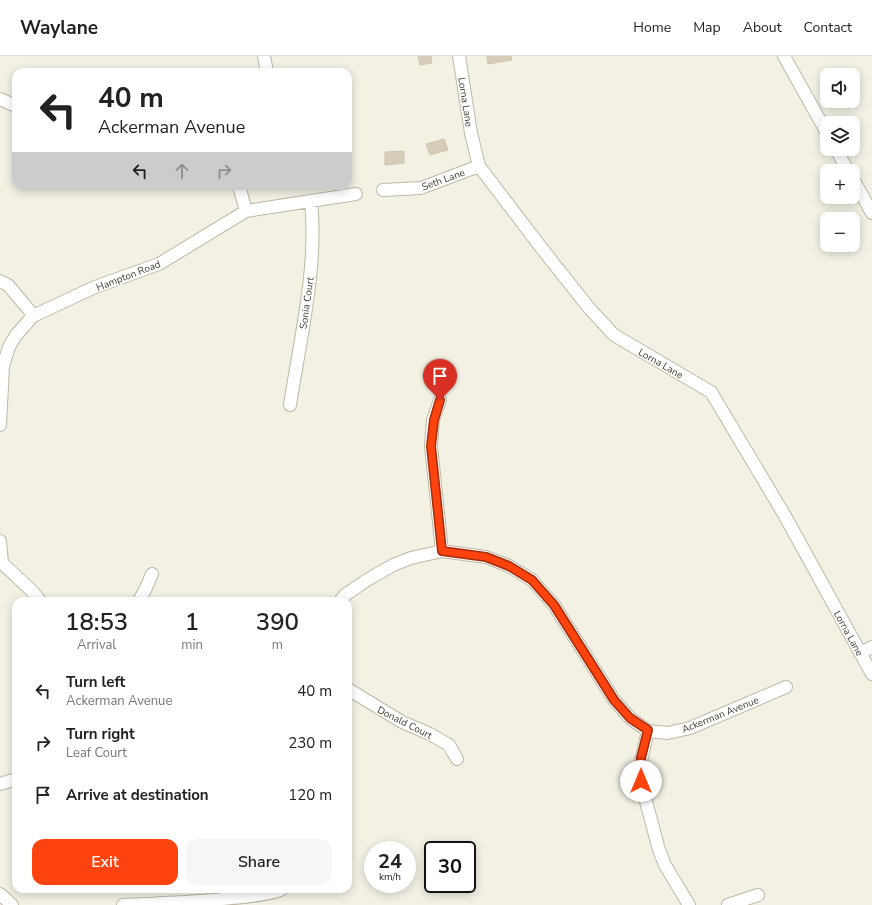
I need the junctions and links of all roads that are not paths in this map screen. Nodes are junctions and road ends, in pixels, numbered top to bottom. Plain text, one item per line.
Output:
1 (264, 56) edge
2 (459, 56) edge
3 (784, 56) edge
4 (266, 68) edge
5 (0, 99) edge
6 (12, 104) edge
7 (820, 120) edge
8 (479, 166) junction
9 (240, 190) edge
10 (383, 190) dead end
11 (860, 192) edge
12 (356, 194) dead end
13 (311, 200) junction
14 (246, 211) junction
15 (872, 213) edge
16 (0, 281) edge
17 (34, 316) junction
18 (440, 400) dead end
19 (290, 405) dead end
20 (0, 426) edge
21 (0, 541) edge
22 (442, 551) junction
23 (152, 574) dead end
24 (37, 597) edge
25 (141, 597) edge
26 (343, 597) edge
27 (872, 647) edge
28 (860, 653) junction
29 (872, 674) edge
30 (786, 687) dead end
31 (352, 691) edge
32 (648, 730) junction
33 (457, 759) dead end
34 (12, 780) edge
35 (0, 784) edge
36 (276, 893) edge
37 (0, 894) edge
38 (758, 895) dead end
39 (12, 905) edge
40 (123, 905) edge
41 (689, 905) edge
42 (728, 905) edge

1 - 4 street
2 - 8 street, Lorna Lane
3 - 7 street
5 - 6 street
8 - 10 street, Seth Lane
8 - 28 street, Lorna Lane
9 - 14 street
11 - 15 street
12 - 13 street, Hampton Road
13 - 14 street, Hampton Road
13 - 19 street, Sonia Court
14 - 17 street, Hampton Road
16 - 17 street
17 - 20 street, Hampton Road
18 - 22 street
21 - 24 street
22 - 26 street, Ackerman Avenue
22 - 32 street, Ackerman Avenue
23 - 25 street
27 - 28 street
28 - 29 street, Lorna Lane
30 - 32 street, Ackerman Avenue
31 - 33 street, Donald Court
32 - 41 street
34 - 35 street
36 - 40 street
37 - 39 street
38 - 42 street

